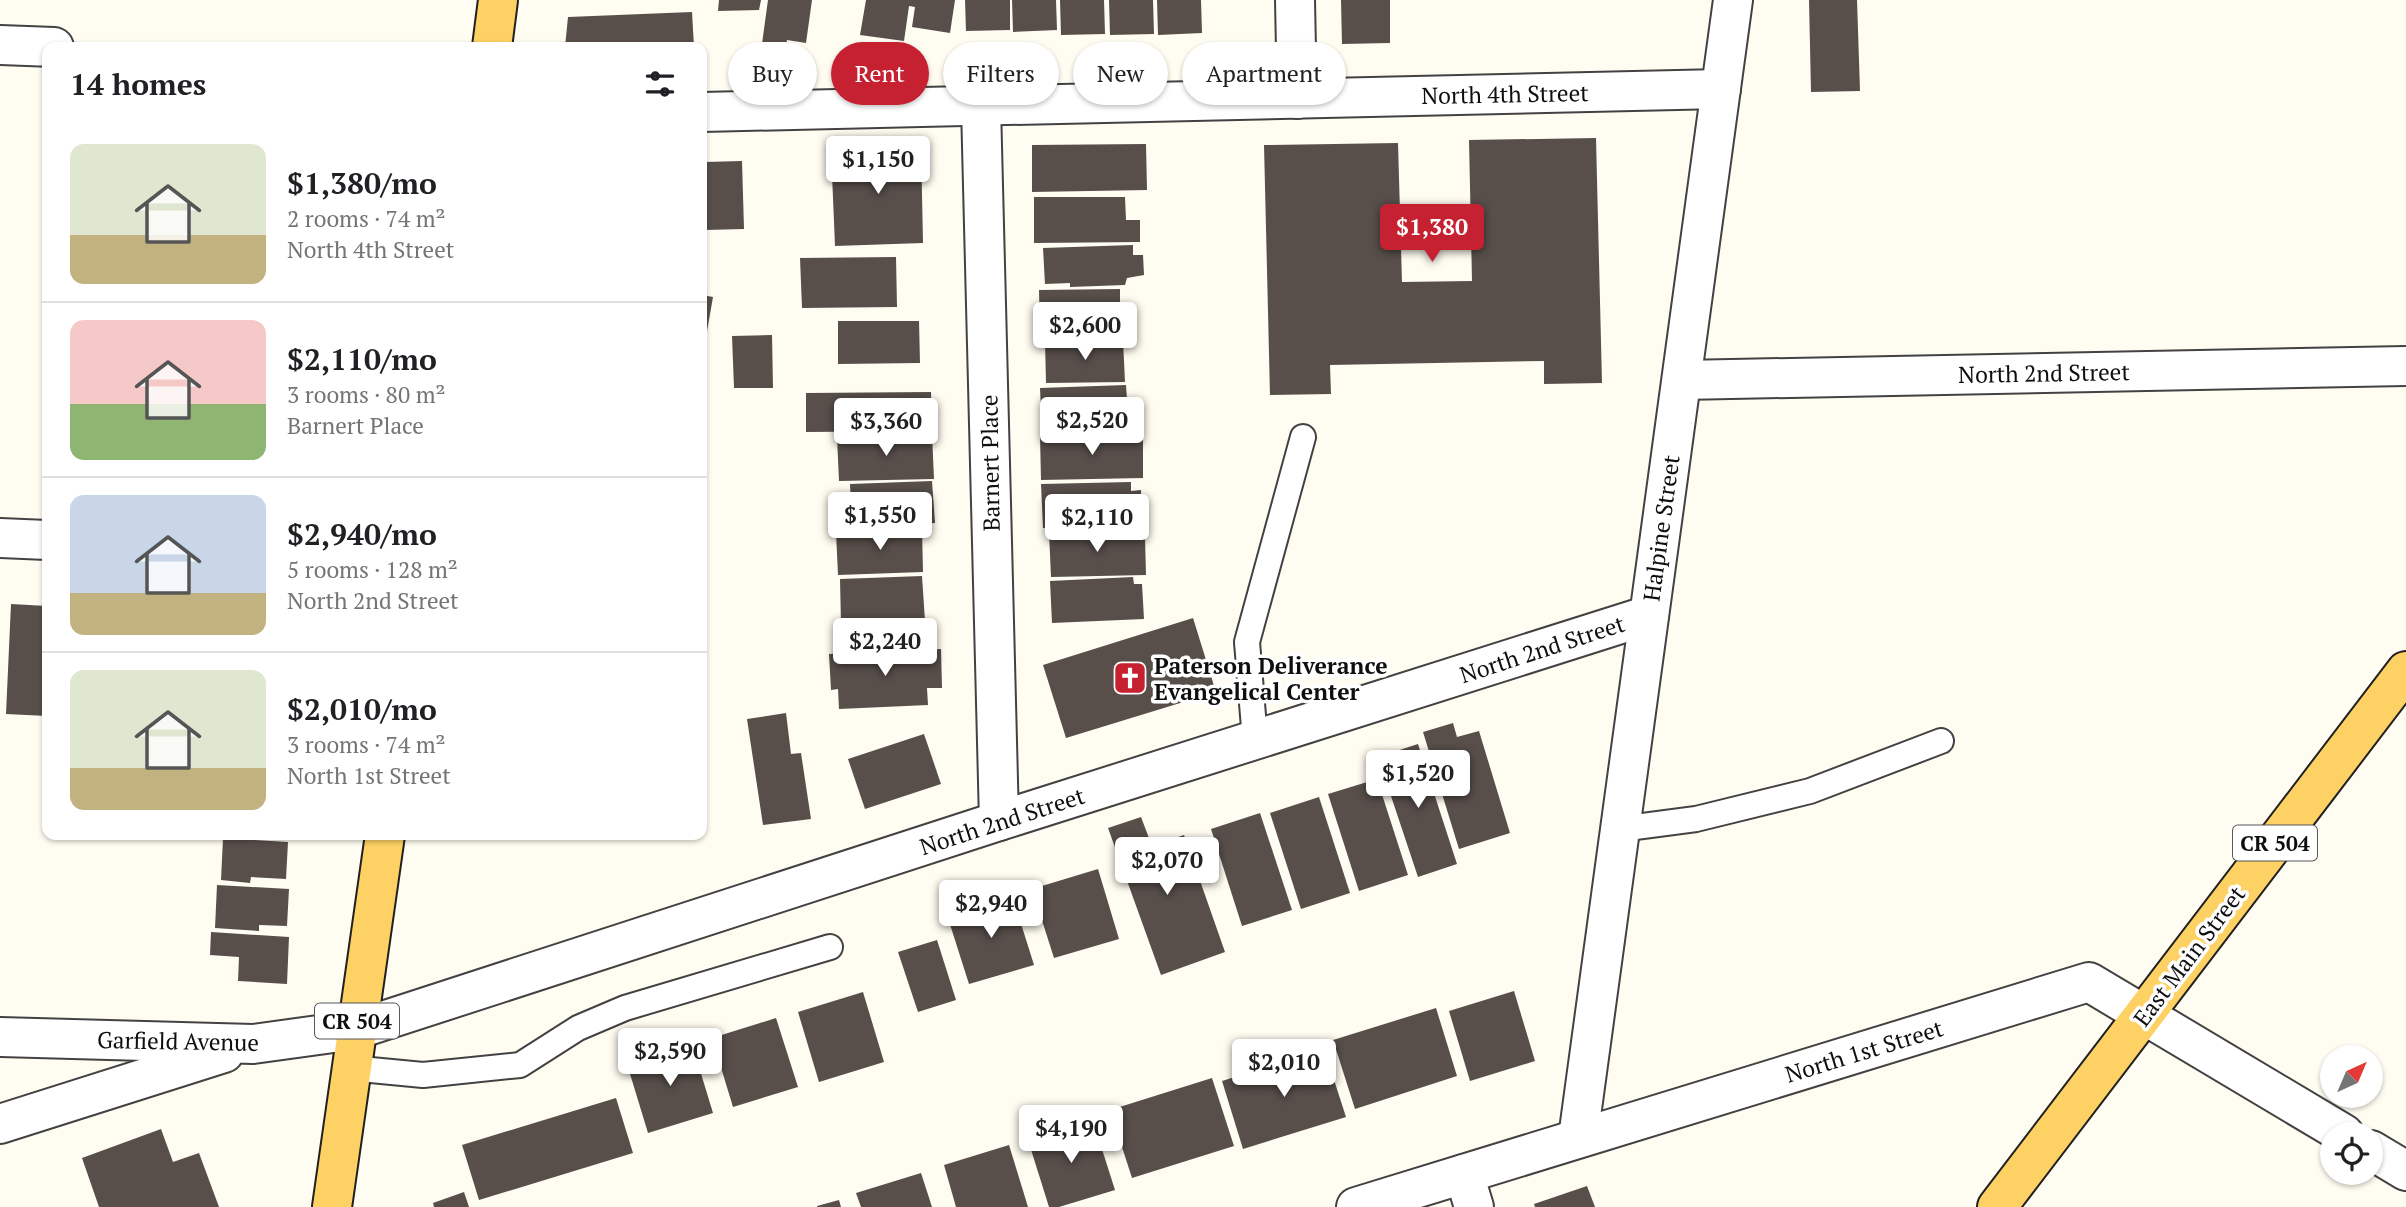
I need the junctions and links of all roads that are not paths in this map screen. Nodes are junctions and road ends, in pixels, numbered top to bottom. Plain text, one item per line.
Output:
1 (499, 0) edge
2 (1295, 0) edge
3 (1733, 0) edge
4 (493, 42) edge
5 (1296, 42) edge
6 (0, 45) edge
7 (42, 47) edge
8 (1721, 89) junction
9 (1346, 98) edge
10 (1182, 102) edge
11 (981, 106) junction
12 (707, 112) edge
13 (2406, 366) edge
14 (1682, 380) junction
15 (1303, 437) dead end
16 (0, 538) edge
17 (42, 540) edge
18 (1649, 615) junction
19 (2406, 671) edge
20 (1255, 740) junction
21 (1941, 741) dead end
22 (999, 821) junction
23 (1620, 829) junction
24 (384, 840) edge
25 (830, 947) dead end
26 (2144, 1015) junction
27 (355, 1030) junction
28 (0, 1037) edge
29 (253, 1044) junction
30 (351, 1068) junction
31 (2324, 1122) edge
32 (0, 1124) edge
33 (1578, 1139) junction
34 (2383, 1157) edge
35 (2406, 1171) edge
36 (1469, 1190) edge
37 (332, 1207) edge
38 (1356, 1207) edge
39 (1997, 1207) edge

1 - 4 main road
2 - 5 street
3 - 8 street, Halpine Street
6 - 7 street
8 - 9 street, North 4th Street
8 - 14 street, Halpine Street
10 - 11 street, North 4th Street
11 - 12 street, North 4th Street
11 - 22 street, Barnert Place
13 - 14 street, North 2nd Street
14 - 18 street, Halpine Street
15 - 20 lane
16 - 17 street
18 - 20 street, North 2nd Street
18 - 23 street, Halpine Street
19 - 26 main road, East Main Street / CR 504
20 - 22 street, North 2nd Street
21 - 23 lane
22 - 27 street, North 2nd Street
23 - 33 street, Halpine Street
24 - 27 main road, CR 504
25 - 30 lane
26 - 31 street, North 1st Street
26 - 33 street, North 1st Street
26 - 39 main road, East Main Street / CR 504
27 - 29 street, Garfield Avenue
27 - 30 main road, CR 504
28 - 29 street, Garfield Avenue
29 - 32 street
30 - 37 main road, CR 504
33 - 36 street, North 1st Street
34 - 35 street
36 - 38 street, North 1st Street

